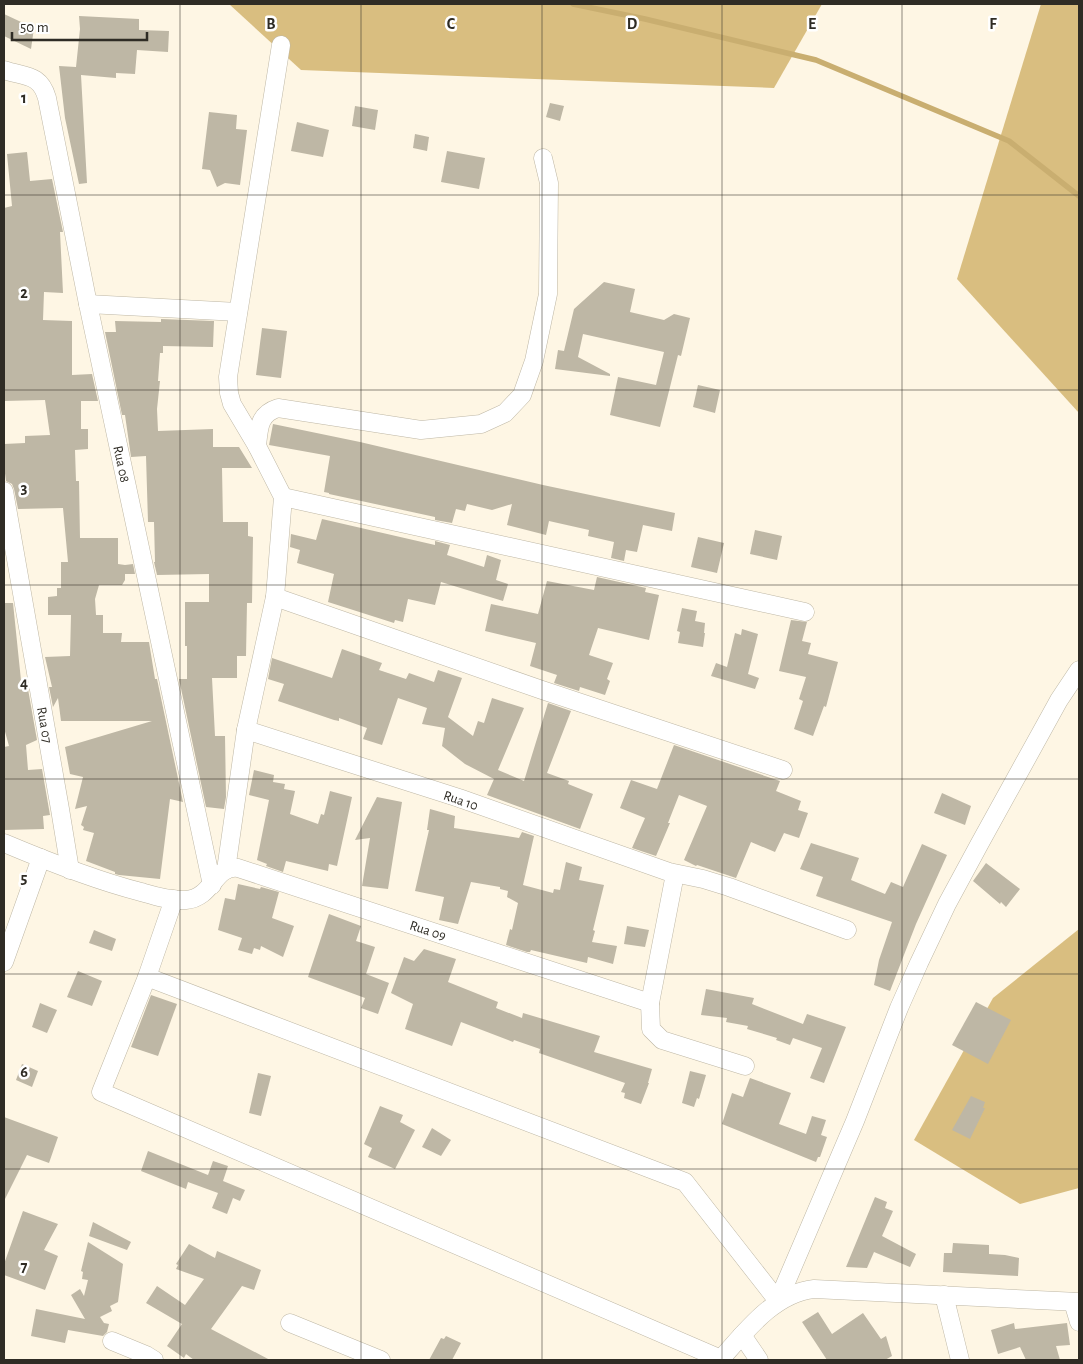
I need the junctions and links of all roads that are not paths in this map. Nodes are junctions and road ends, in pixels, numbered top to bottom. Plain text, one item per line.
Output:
1 (281, 45) dead end
2 (4, 70) edge
3 (543, 158) dead end
4 (88, 304) junction
5 (238, 312) junction
6 (257, 446) junction
7 (4, 491) edge
8 (283, 497) junction
9 (275, 597) junction
10 (805, 612) dead end
11 (1079, 670) edge
12 (246, 730) junction
13 (783, 770) dead end
14 (4, 843) edge
15 (41, 858) junction
16 (70, 870) junction
17 (226, 870) junction
18 (676, 874) junction
19 (212, 885) junction
20 (174, 899) junction
21 (847, 930) dead end
22 (4, 962) edge
23 (147, 977) junction
24 (650, 1003) junction
25 (745, 1066) dead end
26 (944, 1295) junction
27 (778, 1302) junction
28 (1076, 1302) edge
29 (1079, 1322) edge
30 (290, 1323) dead end
31 (742, 1335) junction
32 (112, 1341) dead end
33 (154, 1360) edge
34 (381, 1360) edge
35 (720, 1360) edge
36 (759, 1360) edge
37 (960, 1360) edge

1 - 5 street
2 - 4 street, Rua 08
3 - 6 street
4 - 5 street
4 - 19 street, Rua 08
5 - 6 street
6 - 8 street
7 - 16 street, Rua 07
8 - 9 street
8 - 10 street
9 - 12 street
9 - 13 street
11 - 27 street
12 - 17 street
12 - 18 street, Rua 10
14 - 15 street
15 - 16 street
15 - 22 street
16 - 20 street
17 - 19 street
17 - 24 street, Rua 09
18 - 21 street, Rua 10
18 - 24 street
19 - 20 street
20 - 23 street
23 - 27 street
23 - 35 street
24 - 25 street
26 - 27 street
26 - 28 street
26 - 37 street
27 - 31 street
28 - 29 street
30 - 34 street
31 - 35 street
31 - 36 street
32 - 33 street

